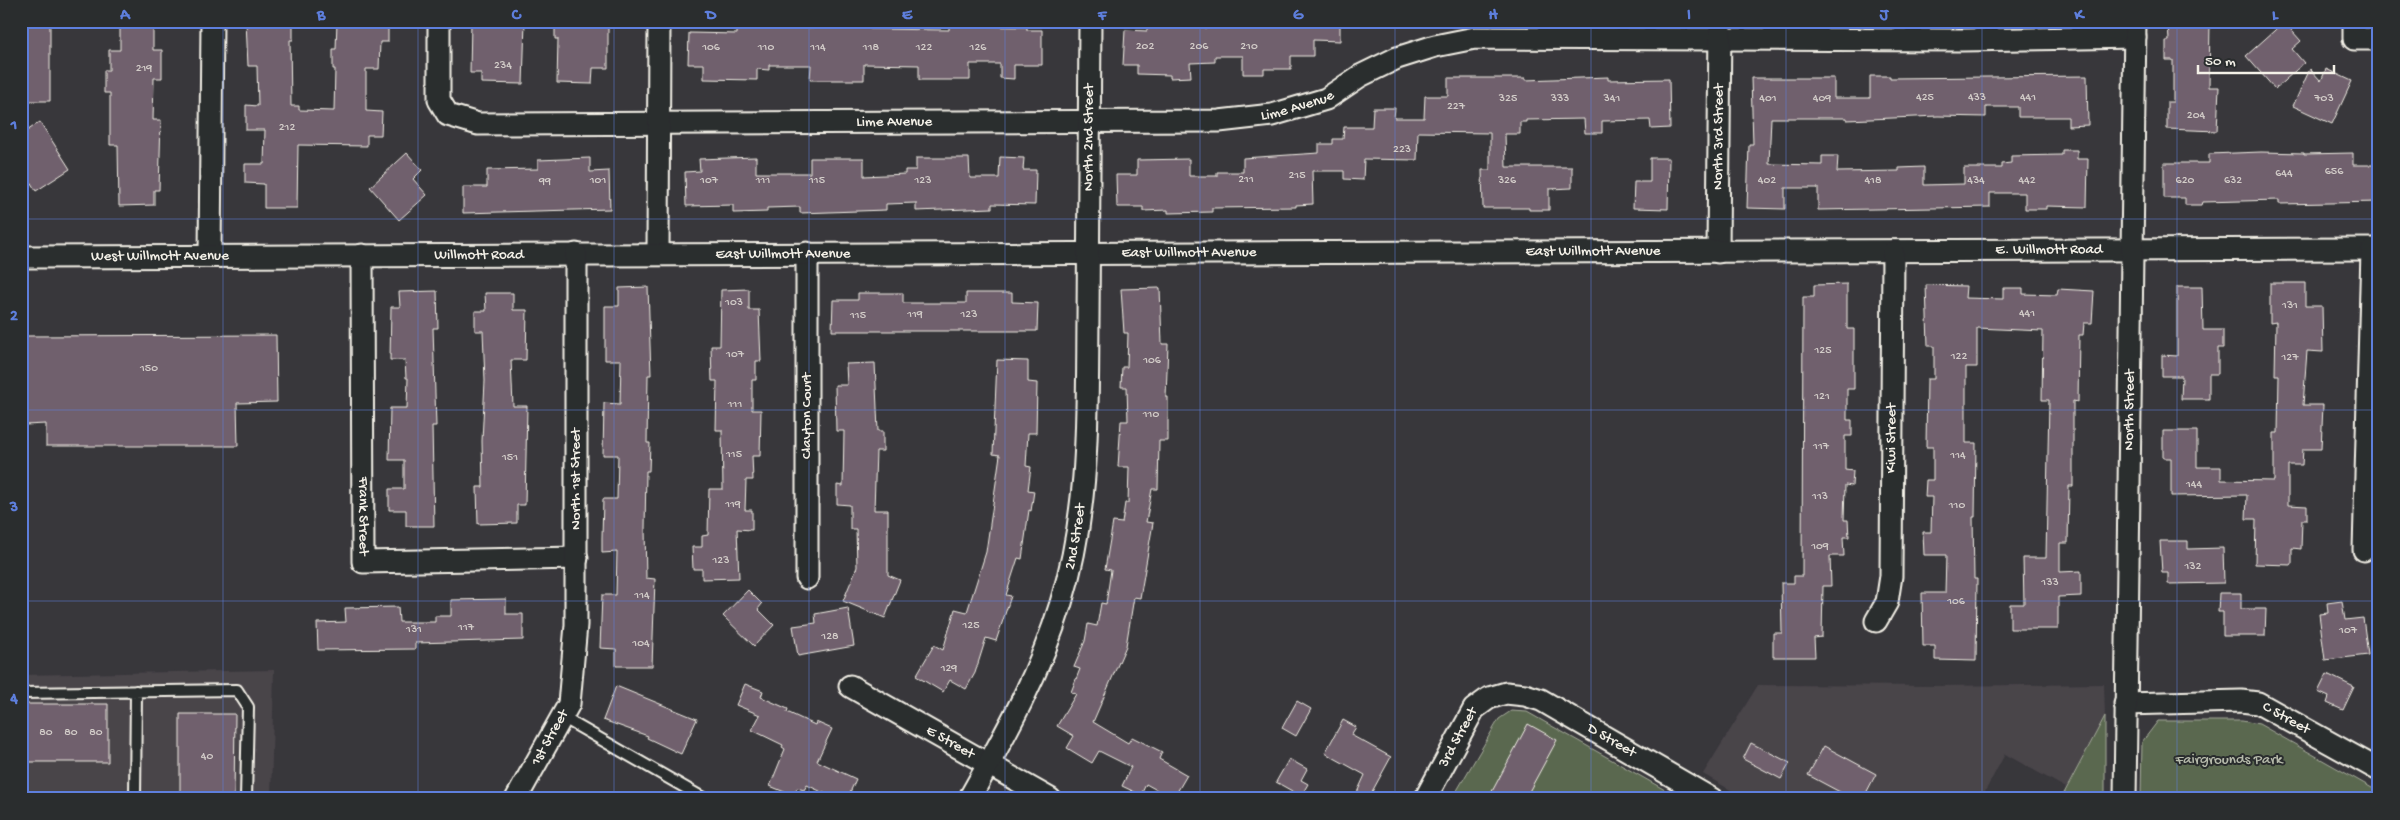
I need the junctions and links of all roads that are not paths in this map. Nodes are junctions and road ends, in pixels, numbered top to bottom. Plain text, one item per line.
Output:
1 (212, 21) edge
2 (438, 21) edge
3 (659, 21) edge
4 (1090, 21) edge
5 (2135, 29) edge
6 (1720, 30) edge
7 (2354, 30) edge
8 (2379, 39) edge
9 (1089, 122) junction
10 (658, 123) junction
11 (2133, 250) junction
12 (2376, 250) edge
13 (1718, 252) junction
14 (1893, 252) junction
15 (576, 254) junction
16 (658, 254) junction
17 (807, 254) junction
18 (1088, 254) junction
19 (362, 255) junction
20 (210, 256) junction
21 (299, 256) joint
22 (21, 257) edge
23 (2364, 550) dead end
24 (577, 558) junction
25 (807, 578) dead end
26 (1876, 621) dead end
27 (850, 686) dead end
28 (136, 691) junction
29 (21, 693) edge
30 (1506, 693) joint
31 (2125, 704) junction
32 (565, 710) junction
33 (988, 764) junction
34 (2379, 770) edge
35 (135, 799) edge
36 (246, 799) edge
37 (516, 799) edge
38 (704, 799) edge
39 (969, 799) edge
40 (1050, 799) edge
41 (1425, 799) edge
42 (1712, 799) edge
43 (2125, 799) edge

1 - 20 street
2 - 10 street, Lime Avenue
3 - 10 street
4 - 9 street, North 2nd Street
5 - 6 street, Lime Avenue
5 - 11 street, North Street
6 - 9 street, Lime Avenue
6 - 13 street, North 3rd Street
7 - 8 street
9 - 10 street, Lime Avenue
9 - 18 street, North 2nd Street
10 - 16 street
11 - 12 street, E. Willmott Road
11 - 14 street, E. Willmott Road
11 - 31 street, North Street
12 - 23 street
13 - 14 street, E. Willmott Road
13 - 18 street, East Willmott Avenue
14 - 26 street, Kiwi Street
15 - 16 street, Willmott Road
15 - 19 street, Willmott Road
15 - 24 street, North 1st Street
16 - 17 street, East Willmott Avenue
17 - 18 street, East Willmott Avenue
17 - 25 street, Clayton Court
18 - 33 street, 2nd Street
19 - 21 street, Willmott Road
19 - 24 street, Frank Street
20 - 21 street, West Willmott Avenue
20 - 22 street, West Willmott Avenue
24 - 32 street, North 1st Street
27 - 33 street, E Street
28 - 29 lane
28 - 35 lane
28 - 36 lane
30 - 41 street, 3rd Street
30 - 42 street, D Street
31 - 34 street, C Street
31 - 43 street, North Street
32 - 37 street, 1st Street
32 - 38 lane
33 - 39 street, 2nd Street
33 - 40 street, E Street

